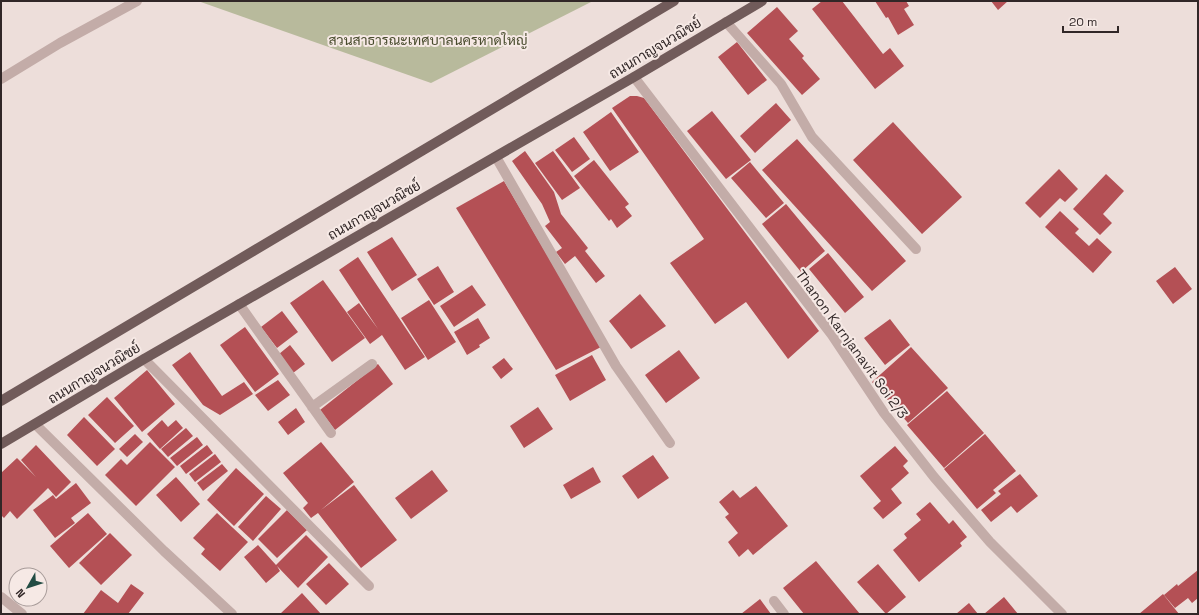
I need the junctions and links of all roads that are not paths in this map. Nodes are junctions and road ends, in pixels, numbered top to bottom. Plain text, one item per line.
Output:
1 (137, 1) edge
2 (674, 1) edge
3 (762, 1) edge
4 (726, 22) junction
5 (634, 77) junction
6 (1, 79) edge
7 (496, 157) junction
8 (916, 249) dead end
9 (239, 304) junction
10 (144, 359) junction
11 (372, 364) dead end
12 (1, 401) edge
13 (312, 407) junction
14 (35, 424) junction
15 (331, 433) dead end
16 (670, 443) dead end
17 (1, 444) edge
18 (369, 586) dead end
19 (1, 597) edge
20 (774, 601) dead end
21 (22, 614) edge
22 (232, 614) edge
23 (784, 614) edge
24 (1062, 614) edge

1 - 6 street
2 - 12 main road, ถนนกาญจนวณิชย์
3 - 4 main road, ถนนกาญจนวณิชย์
4 - 5 main road, ถนนกาญจนวณิชย์
4 - 8 street
5 - 7 main road, ถนนกาญจนวณิชย์
5 - 24 street, Thanon Karnjanavit Soi 2/3
7 - 9 main road, ถนนกาญจนวณิชย์
7 - 16 street
9 - 10 main road, ถนนกาญจนวณิชย์
9 - 13 street
10 - 14 main road, ถนนกาญจนวณิชย์
10 - 18 street
11 - 13 street
13 - 15 street
14 - 17 main road, ถนนกาญจนวณิชย์
14 - 22 street
19 - 21 street
20 - 23 street

